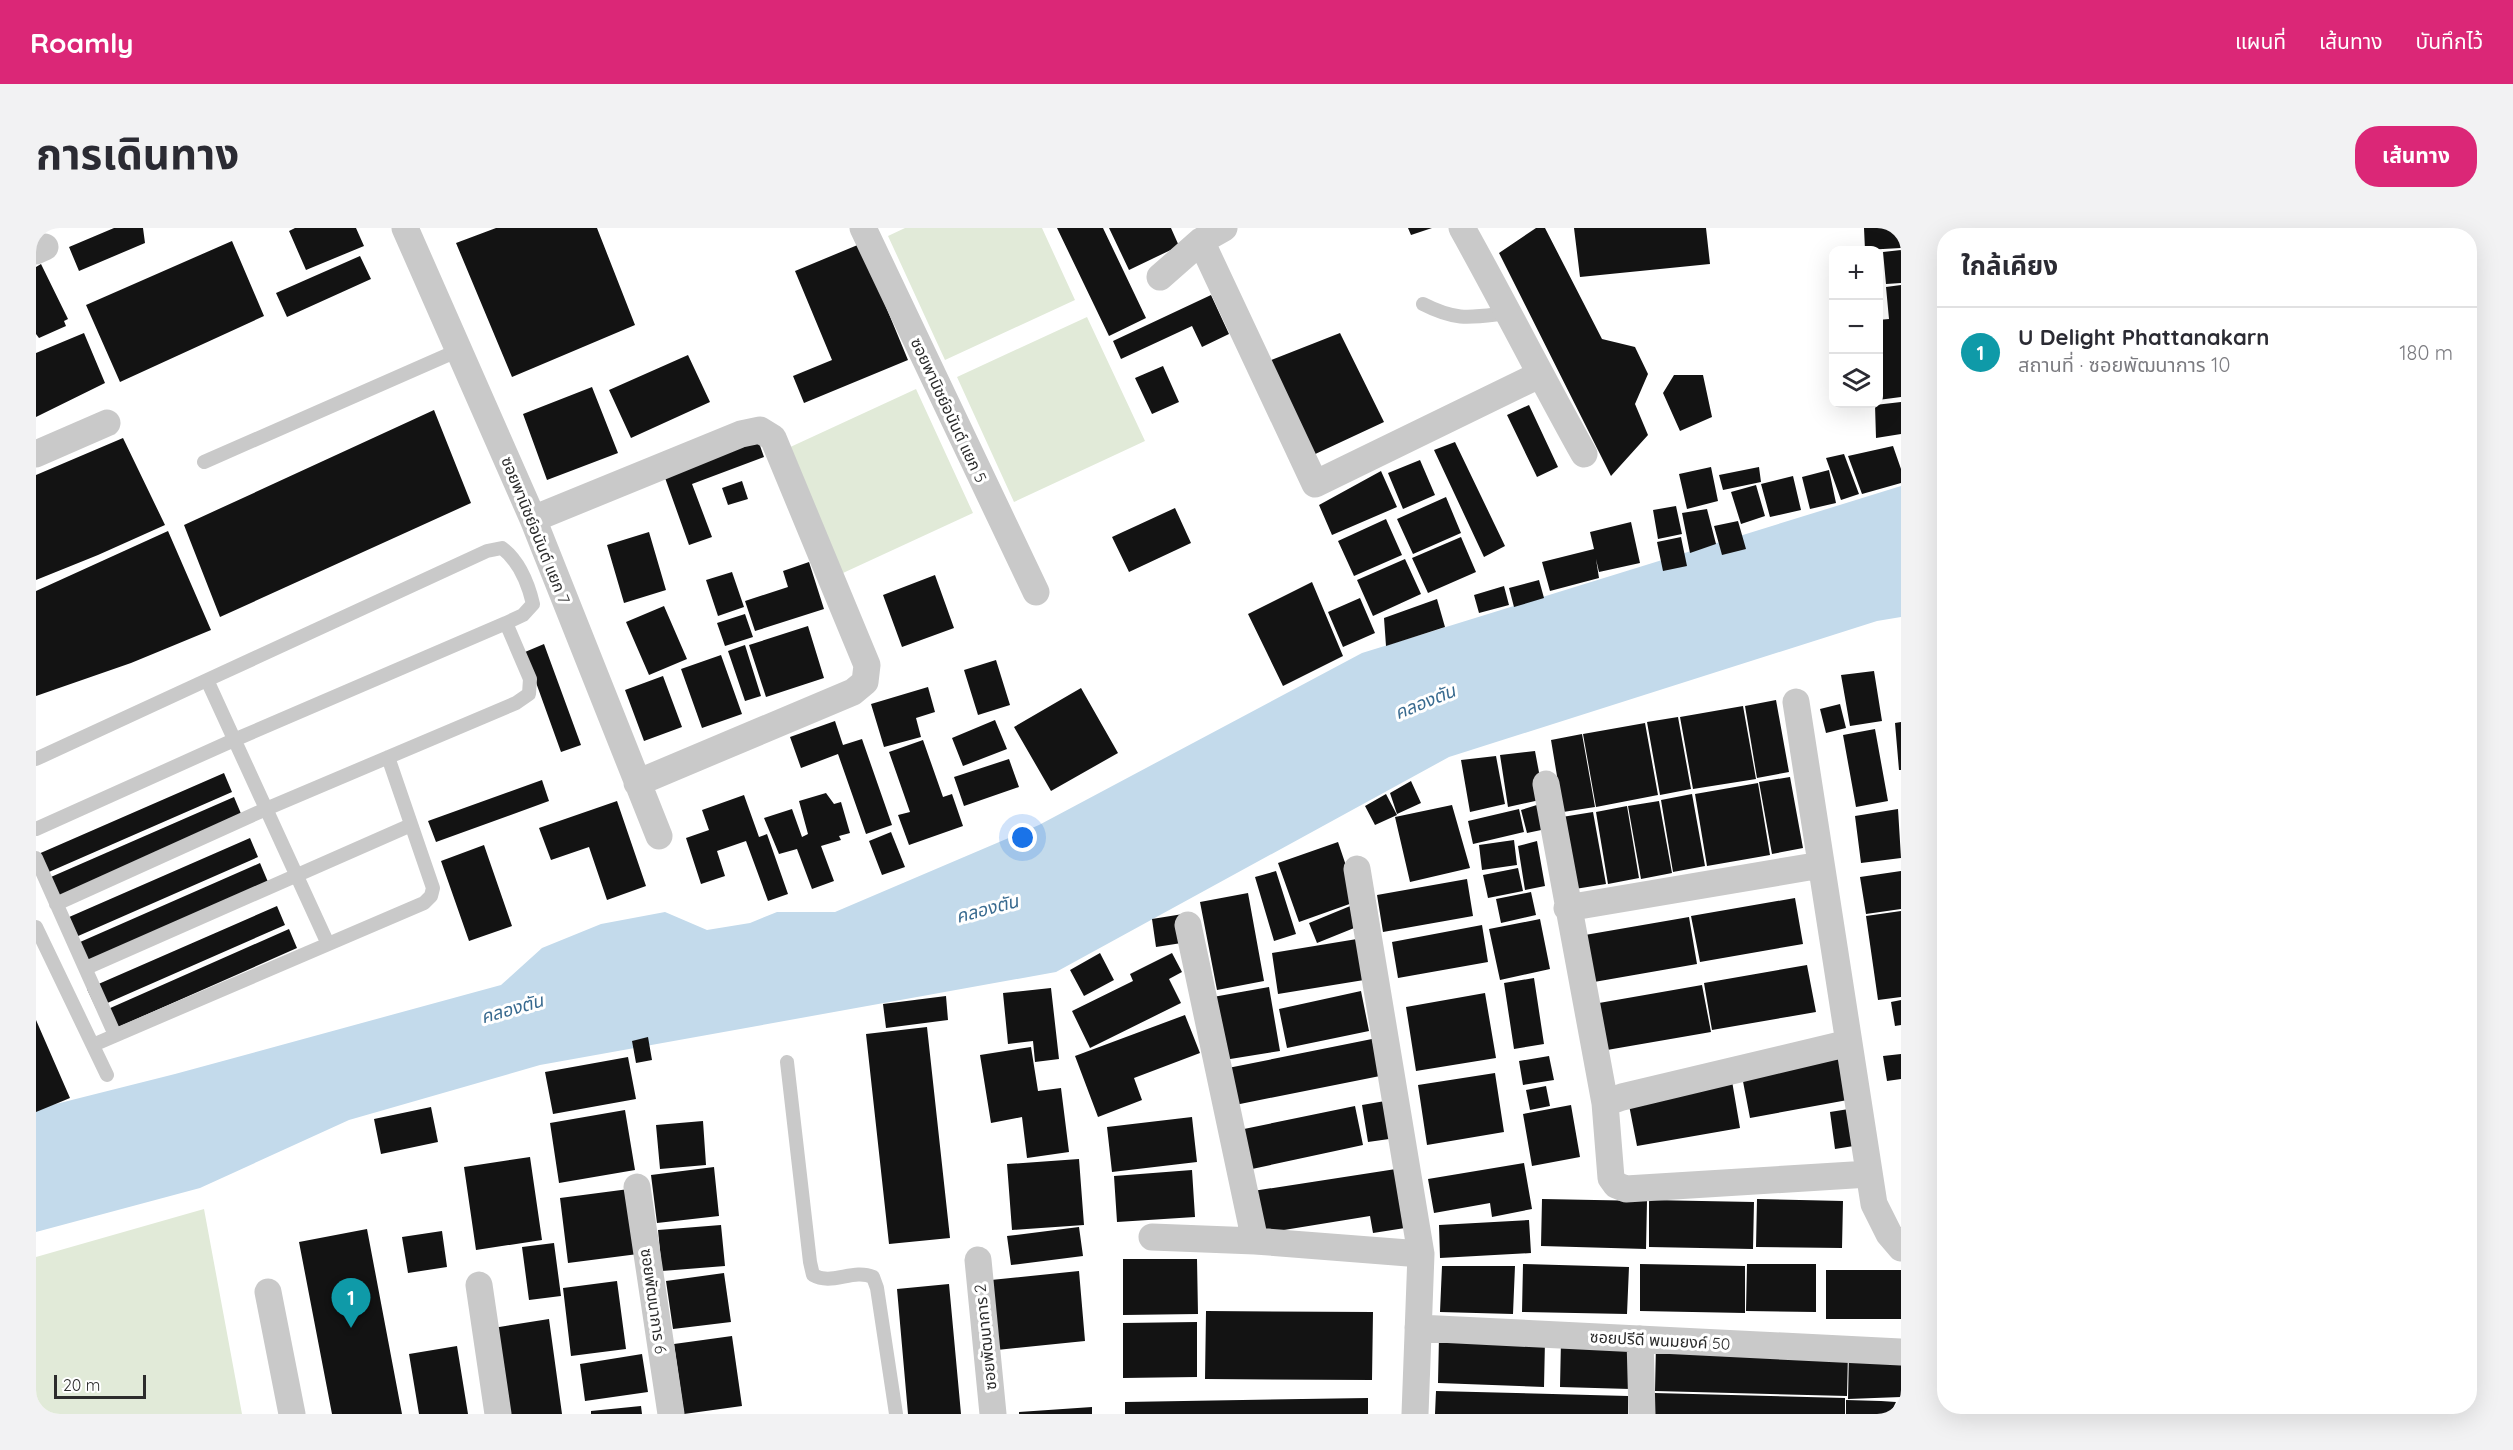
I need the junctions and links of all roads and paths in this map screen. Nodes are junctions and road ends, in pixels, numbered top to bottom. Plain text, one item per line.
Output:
1 (405, 228) edge
2 (863, 228) edge
3 (1224, 228) edge
4 (1462, 228) edge
5 (1201, 241) junction
6 (1160, 277) dead end
7 (1423, 304) dead end
8 (1509, 313) junction
9 (459, 350) junction
10 (1539, 375) junction
11 (107, 423) dead end
12 (36, 454) edge
13 (1584, 454) dead end
14 (204, 462) dead end
15 (533, 519) junction
16 (1036, 592) dead end
17 (506, 623) junction
18 (207, 680) junction
19 (1796, 702) dead end
20 (234, 740) junction
21 (388, 757) junction
22 (36, 759) edge
23 (637, 783) junction
24 (1546, 784) dead end
25 (266, 809) junction
26 (411, 825) junction
27 (36, 830) edge
28 (659, 836) dead end
29 (36, 858) edge
30 (1821, 865) junction
31 (1357, 869) dead end
32 (296, 876) junction
33 (57, 904) junction
34 (1567, 908) junction
35 (1188, 926) dead end
36 (36, 927) edge
37 (328, 944) junction
38 (86, 968) junction
39 (115, 1035) junction
40 (1849, 1043) junction
41 (93, 1045) junction
42 (787, 1062) dead end
43 (107, 1075) dead end
44 (1605, 1103) junction
45 (1869, 1174) junction
46 (637, 1187) dead end
47 (1152, 1238) dead end
48 (1255, 1240) junction
49 (1901, 1248) edge
50 (1421, 1254) junction
51 (978, 1260) dead end
52 (479, 1285) dead end
53 (268, 1292) dead end
54 (1418, 1328) junction
55 (1640, 1339) junction
56 (1901, 1352) edge
57 (292, 1414) edge
58 (498, 1414) edge
59 (670, 1414) edge
60 (896, 1414) edge
61 (993, 1414) edge
62 (1415, 1414) edge
63 (1642, 1414) edge

1 - 9 street, ซอยพานิชย์อนันต์ แยก 7
2 - 16 street, ซอยพานิชย์อนันต์ แยก 5
3 - 5 street
4 - 8 street
5 - 6 street
5 - 10 street
7 - 8 lane
8 - 10 street
9 - 14 lane
9 - 15 street, ซอยพานิชย์อนันต์ แยก 7
10 - 13 street
11 - 12 street
15 - 23 street, ซอยพานิชย์อนันต์ แยก 7
15 - 23 street
17 - 18 lane
17 - 20 lane
17 - 21 lane
18 - 20 lane
18 - 22 lane
19 - 30 street
20 - 25 lane
20 - 27 lane
21 - 25 lane
21 - 26 lane
23 - 28 street, ซอยพานิชย์อนันต์ แยก 7
24 - 34 street
25 - 32 lane
25 - 33 lane
26 - 32 lane
26 - 37 lane
29 - 33 lane
30 - 34 street
30 - 40 street
31 - 50 street
32 - 37 lane
32 - 38 lane
33 - 38 lane
34 - 44 street
35 - 48 street
36 - 41 lane
37 - 39 lane
38 - 39 lane
39 - 41 lane
40 - 44 street
40 - 45 street
41 - 43 lane
42 - 60 lane
44 - 45 street
45 - 49 street
46 - 59 street, ซอยพัฒนาการ 6
47 - 48 street
48 - 50 street
50 - 54 street
51 - 61 street, ซอยพัฒนาการ 2
52 - 58 street
53 - 57 street
54 - 55 street, ซอยปรีดี พนมยงค์ 50
54 - 62 street
55 - 56 street, ซอยปรีดี พนมยงค์ 50
55 - 63 street

